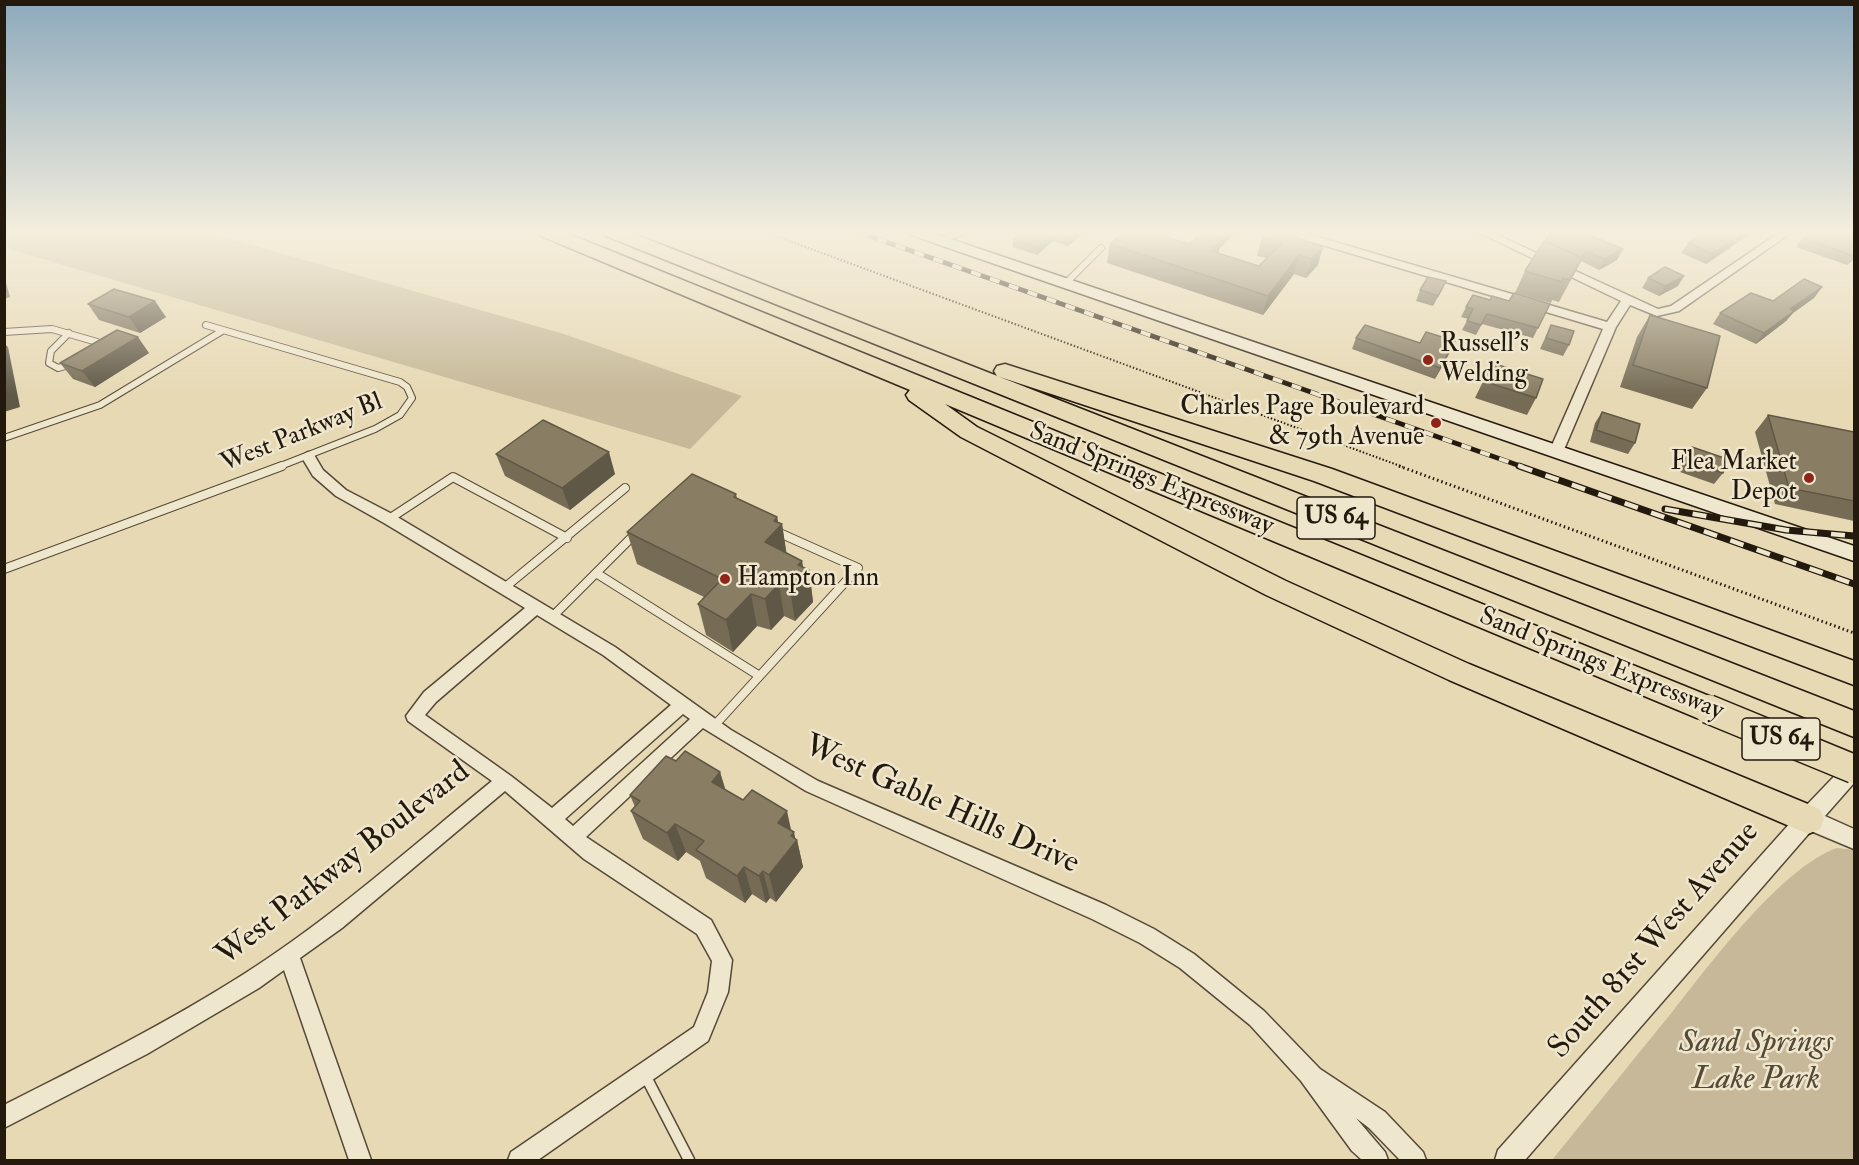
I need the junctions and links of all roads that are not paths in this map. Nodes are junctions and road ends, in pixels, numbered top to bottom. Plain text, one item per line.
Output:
1 (681, 286) edge
2 (750, 286) edge
3 (1073, 286) edge
4 (1473, 286) edge
5 (1598, 286) edge
6 (1708, 286) edge
7 (1627, 300) junction
8 (206, 325) dead end
9 (1610, 327) junction
10 (222, 331) junction
11 (4, 332) edge
12 (69, 333) junction
13 (896, 344) junction
14 (91, 352) edge
15 (83, 357) edge
16 (883, 369) junction
17 (4, 438) edge
18 (1556, 452) junction
19 (309, 456) junction
20 (625, 488) dead end
21 (388, 519) junction
22 (764, 526) edge
23 (639, 531) edge
24 (567, 538) junction
25 (1854, 554) edge
26 (4, 569) edge
27 (596, 573) junction
28 (503, 589) junction
29 (536, 607) junction
30 (552, 617) junction
31 (1854, 674) edge
32 (758, 675) junction
33 (683, 704) junction
34 (708, 722) junction
35 (1854, 724) edge
36 (1854, 769) edge
37 (505, 781) junction
38 (1808, 819) junction
39 (552, 820) junction
40 (573, 838) junction
41 (1854, 839) edge
42 (289, 954) junction
43 (1309, 1073) junction
44 (644, 1074) junction
45 (4, 1117) edge
46 (360, 1161) edge
47 (519, 1161) edge
48 (689, 1161) edge
49 (1377, 1161) edge
50 (1415, 1161) edge
51 (1508, 1161) edge

1 - 16 highway, Sand Springs Expressway / US 64
2 - 13 highway, Sand Springs Expressway / US 64
3 - 18 main road
4 - 9 street
5 - 7 street
6 - 7 street
7 - 9 street
8 - 10 lane, West Parkway Bl
9 - 18 street
10 - 17 lane
10 - 19 lane, West Parkway Bl
11 - 12 lane
12 - 14 lane
12 - 15 lane
13 - 31 highway
13 - 35 highway, Sand Springs Expressway / US 64
16 - 36 highway, Sand Springs Expressway / US 64, bridge
16 - 38 highway
18 - 25 main road
19 - 21 street
19 - 26 lane, West Parkway Bl
20 - 24 lane
21 - 24 lane
21 - 28 street
22 - 32 lane
23 - 27 lane
24 - 28 lane
27 - 30 lane
27 - 32 lane
28 - 29 street
29 - 30 street, West Gable Hills Drive
29 - 37 street
30 - 33 street, West Gable Hills Drive
32 - 34 lane
33 - 34 street, West Gable Hills Drive
33 - 39 street
34 - 40 street
34 - 43 street, West Gable Hills Drive
36 - 38 street, South 81st West Avenue
37 - 39 street, West Parkway Boulevard
37 - 42 street, West Parkway Boulevard
38 - 41 street
38 - 51 street, South 81st West Avenue
39 - 40 street, West Parkway Boulevard
40 - 44 street, West Parkway Boulevard
42 - 45 street, West Parkway Boulevard
42 - 46 street
43 - 49 street, West Gable Hills Drive
43 - 50 street, West Gable Hills Drive
44 - 47 street
44 - 48 lane

